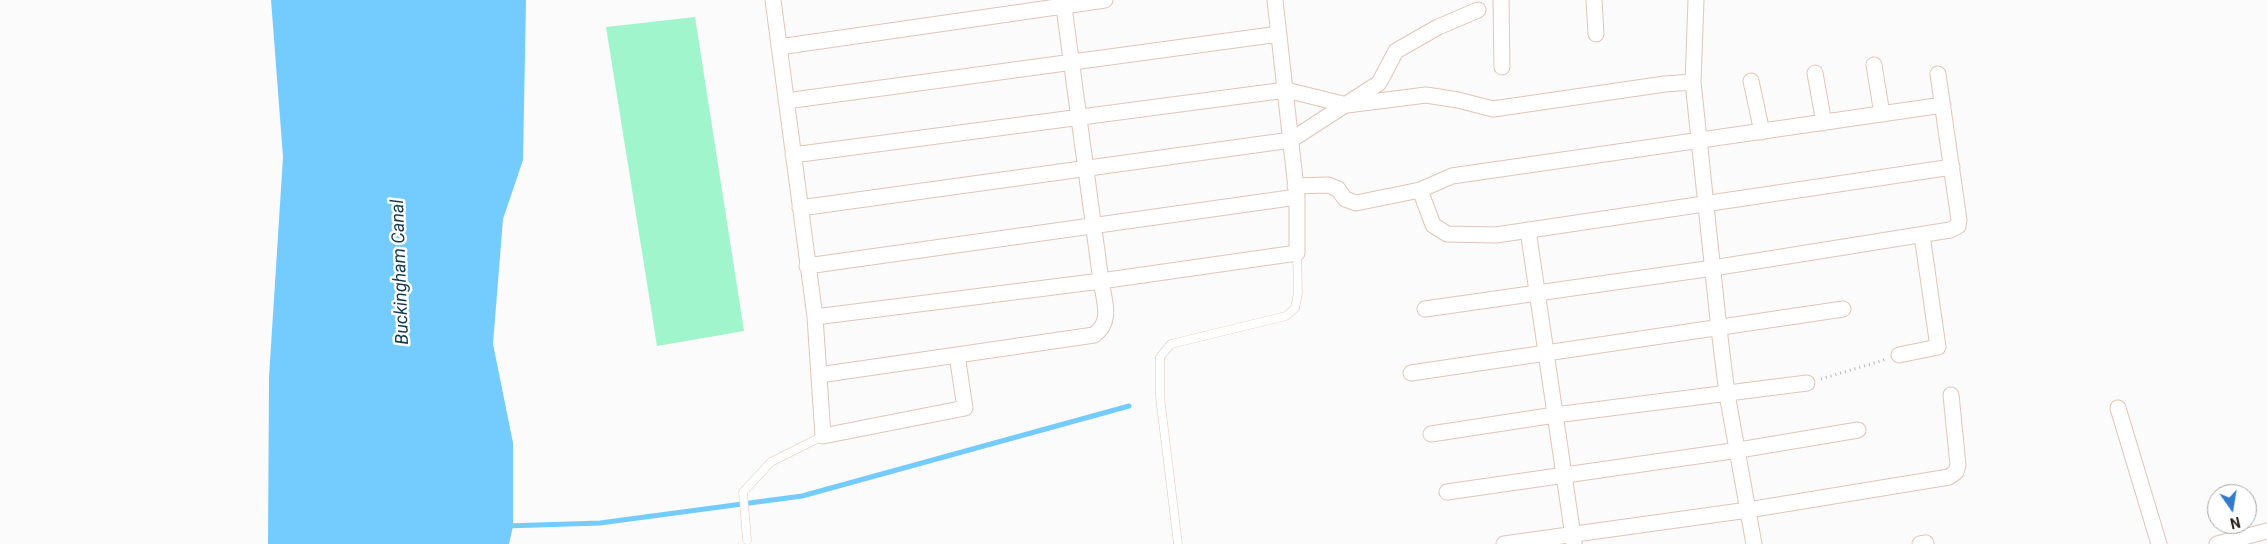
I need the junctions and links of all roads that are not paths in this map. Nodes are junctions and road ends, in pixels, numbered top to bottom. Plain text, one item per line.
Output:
1 (773, 0) edge
2 (1105, 0) edge
3 (1275, 0) edge
4 (1501, 0) edge
5 (1594, 0) edge
6 (1696, 0) edge
7 (1063, 3) edge
8 (1478, 10) dead end
9 (1279, 34) junction
10 (1596, 34) dead end
11 (779, 47) junction
12 (1071, 62) junction
13 (1874, 65) dead end
14 (1502, 67) dead end
15 (1814, 73) dead end
16 (1938, 74) dead end
17 (1751, 81) dead end
18 (1693, 82) junction
19 (1286, 90) junction
20 (786, 101) junction
21 (1347, 104) junction
22 (1943, 105) junction
23 (1882, 114) junction
24 (1079, 118) junction
25 (1824, 123) junction
26 (1762, 132) junction
27 (1291, 140) junction
28 (1700, 141) junction
29 (793, 155) junction
30 (1952, 167) junction
31 (1086, 168) junction
32 (1420, 190) junction
33 (1296, 192) junction
34 (1706, 204) junction
35 (800, 208) junction
36 (1094, 226) junction
37 (1528, 230) junction
38 (1922, 235) junction
39 (1297, 253) junction
40 (807, 266) junction
41 (1713, 268) junction
42 (1101, 281) junction
43 (1538, 293) junction
44 (1426, 309) dead end
45 (1844, 309) dead end
46 (814, 317) junction
47 (1719, 329) junction
48 (1546, 353) junction
49 (957, 355) junction
50 (1899, 355) road end
51 (1411, 373) dead end
52 (819, 375) junction
53 (1807, 383) road end
54 (1727, 394) junction
55 (1951, 395) dead end
56 (2118, 408) dead end
57 (1555, 415) junction
58 (1858, 430) dead end
59 (1431, 434) dead end
60 (823, 436) junction
61 (1739, 450) junction
62 (1564, 476) junction
63 (1448, 492) dead end
64 (1748, 510) junction
65 (2267, 530) edge
66 (746, 540) dead end
67 (1573, 540) edge
68 (1178, 544) edge
69 (1504, 544) edge
70 (1754, 544) edge
71 (2159, 544) edge
72 (2217, 544) edge

1 - 11 street
2 - 7 street
3 - 9 street
4 - 14 street
5 - 10 street
6 - 18 street
7 - 11 street
7 - 12 street
8 - 21 street
9 - 12 street
9 - 19 street
11 - 20 street
12 - 20 street
12 - 24 street
13 - 23 street
15 - 25 street
16 - 22 street
17 - 26 street
18 - 21 street
18 - 28 street
19 - 21 street
19 - 24 street
19 - 27 street
20 - 29 street
21 - 27 street
22 - 23 street
22 - 30 street
23 - 25 street
24 - 29 street
24 - 31 street
25 - 26 street
26 - 28 street
27 - 31 street
27 - 33 street
28 - 32 street
28 - 34 street
29 - 35 street
30 - 34 street
30 - 38 street
31 - 35 street
31 - 36 street
32 - 33 street
32 - 37 street
33 - 36 street
33 - 39 street
34 - 37 street
34 - 41 street
35 - 40 street
36 - 40 street
36 - 42 street
37 - 43 street
38 - 41 street
38 - 50 street
39 - 42 street
39 - 68 lane
40 - 46 street
41 - 43 street
41 - 47 street
42 - 46 street
42 - 49 street
43 - 44 street
43 - 48 street
45 - 47 street
46 - 52 street
47 - 48 street
47 - 54 street
48 - 51 street
48 - 57 street
49 - 52 street
49 - 60 street
52 - 60 street
53 - 54 street
54 - 57 street
54 - 61 street
55 - 64 street
56 - 71 street
57 - 59 street
57 - 62 street
58 - 61 street
60 - 66 lane
61 - 62 street
61 - 64 street
62 - 63 street
62 - 67 street
64 - 67 street
64 - 70 street
65 - 72 street
67 - 69 street

